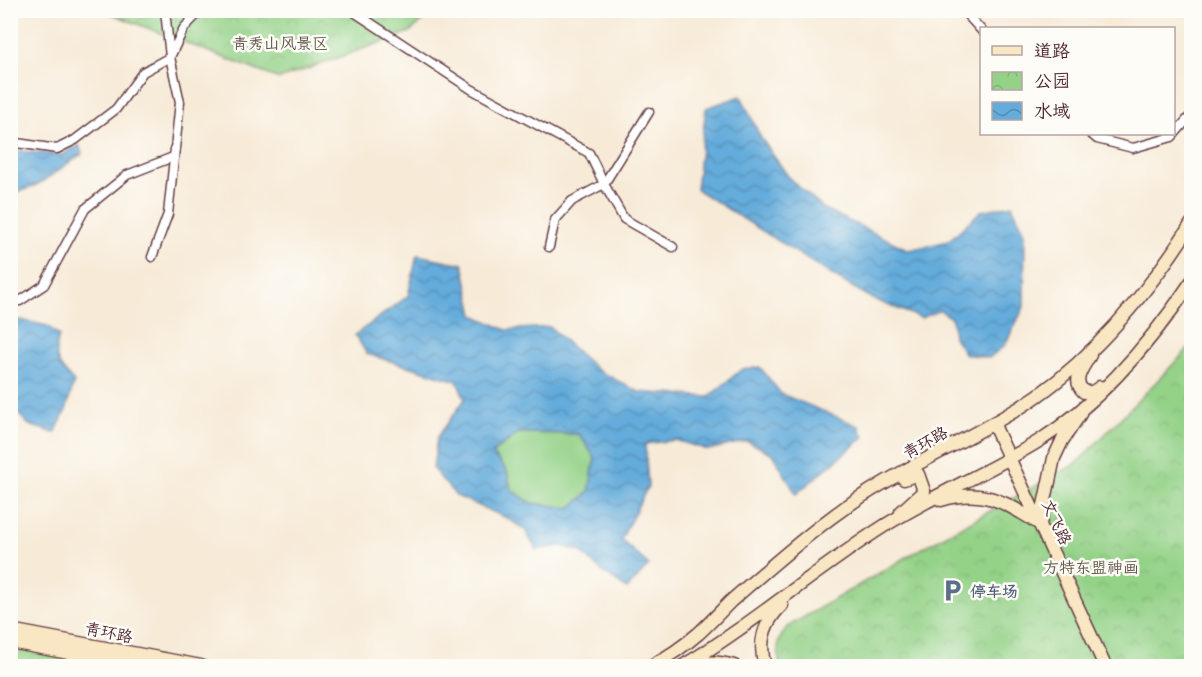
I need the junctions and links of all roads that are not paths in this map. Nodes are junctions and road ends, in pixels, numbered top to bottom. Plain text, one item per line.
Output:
1 (165, 10) edge
2 (201, 10) edge
3 (351, 10) edge
4 (963, 10) edge
5 (980, 30) edge
6 (170, 57) junction
7 (649, 112) dead end
8 (1191, 114) edge
9 (1175, 133) edge
10 (1092, 135) edge
11 (1174, 135) edge
12 (10, 142) edge
13 (173, 157) junction
14 (604, 184) junction
15 (1191, 223) edge
16 (673, 247) dead end
17 (549, 248) dead end
18 (152, 257) dead end
19 (1191, 281) edge
20 (10, 299) edge
21 (1094, 346) junction
22 (1122, 370) junction
23 (1087, 404) junction
24 (993, 423) junction
25 (1009, 457) junction
26 (870, 491) junction
27 (920, 506) junction
28 (1040, 524) junction
29 (886, 525) junction
30 (817, 572) junction
31 (10, 630) edge
32 (10, 642) edge
33 (138, 666) edge
34 (201, 666) edge
35 (651, 666) edge
36 (684, 666) edge
37 (734, 666) edge
38 (765, 666) edge
39 (1105, 666) edge

1 - 6 street
2 - 6 street
3 - 14 street
4 - 5 street
6 - 12 street
6 - 13 street
7 - 14 street
8 - 9 street
10 - 11 street
13 - 18 street
13 - 20 street
14 - 16 street
14 - 17 street
15 - 21 main road, 青环路
19 - 22 main road
21 - 22 main road
21 - 24 main road, 青环路
22 - 23 main road
23 - 25 main road
23 - 28 main road
24 - 25 main road, 文飞路
24 - 26 main road, 青环路
25 - 27 main road
25 - 28 main road, 文飞路
26 - 29 main road
26 - 35 main road, 青环路
27 - 28 main road
27 - 29 main road
28 - 39 main road, 文飞路
29 - 30 main road
30 - 36 main road
30 - 38 main road
31 - 34 main road, 青环路
32 - 33 main road, 青环路
36 - 37 main road

